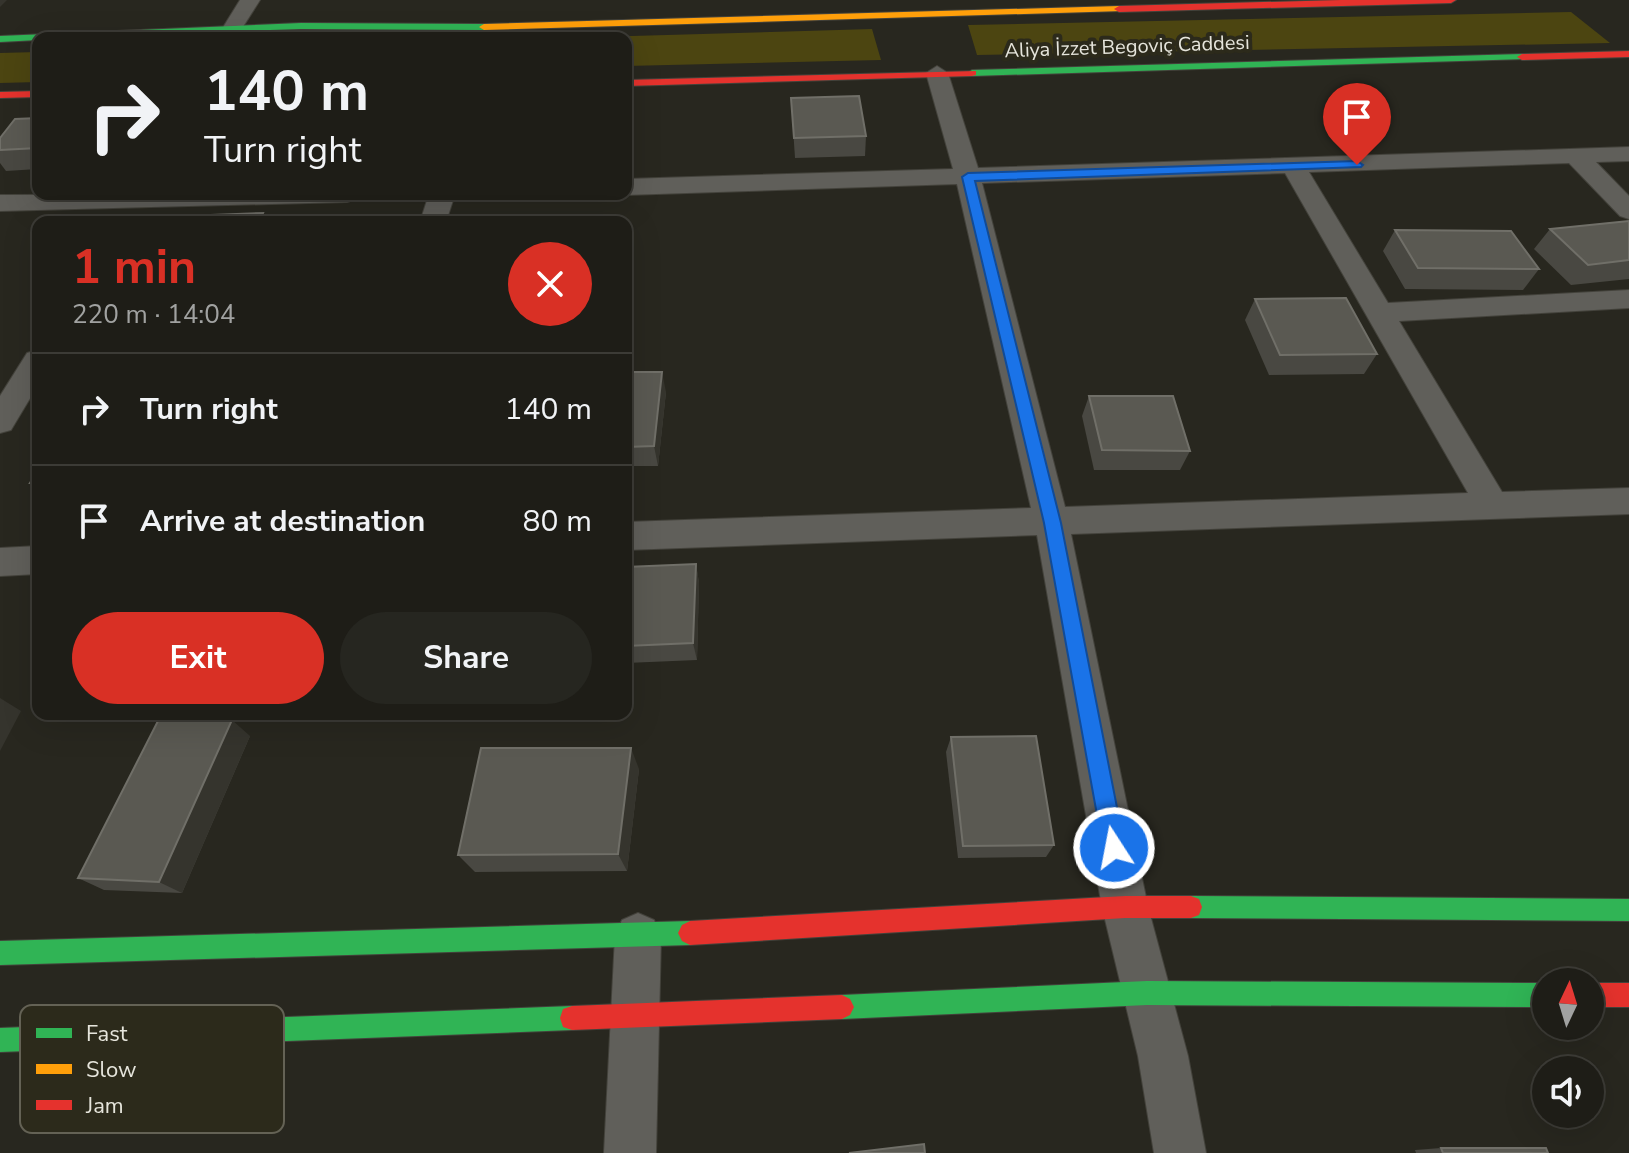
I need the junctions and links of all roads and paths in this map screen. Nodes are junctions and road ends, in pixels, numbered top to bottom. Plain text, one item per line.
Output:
1 (250, 0) edge
2 (1451, 0) edge
3 (1367, 1) edge
4 (901, 8) edge
5 (232, 29) junction
6 (162, 32) edge
7 (216, 32) edge
8 (259, 32) edge
9 (32, 38) edge
10 (0, 39) edge
11 (1629, 54) edge
12 (937, 73) junction
13 (632, 83) edge
14 (32, 94) edge
15 (0, 95) edge
16 (1629, 154) edge
17 (1577, 157) junction
18 (1294, 167) junction
19 (968, 177) junction
20 (632, 187) edge
21 (59, 200) edge
22 (0, 203) edge
23 (1629, 211) edge
24 (1629, 299) edge
25 (1379, 313) junction
26 (32, 370) edge
27 (0, 422) edge
28 (1629, 501) edge
29 (1492, 505) junction
30 (1052, 523) junction
31 (632, 536) edge
32 (32, 560) edge
33 (0, 562) edge
34 (1125, 907) junction
35 (1629, 910) edge
36 (638, 936) junction
37 (0, 953) edge
38 (1147, 993) junction
39 (1532, 995) edge
40 (1604, 995) edge
41 (1629, 995) edge
42 (634, 1016) junction
43 (284, 1029) edge
44 (20, 1039) edge
45 (0, 1040) edge
46 (630, 1153) edge
47 (1180, 1153) edge

1 - 5 street
2 - 3 main road, Aliya İzzet Begoviç Caddesi
3 - 4 main road, Aliya İzzet Begoviç Caddesi
4 - 5 main road, Aliya İzzet Begoviç Caddesi
5 - 6 main road, Aliya İzzet Begoviç Caddesi
5 - 7 main road
5 - 8 main road
9 - 10 main road, Aliya İzzet Begoviç Caddesi
11 - 12 main road, Aliya İzzet Begoviç Caddesi
12 - 13 main road, Aliya İzzet Begoviç Caddesi
12 - 19 street
14 - 15 main road
16 - 17 street
17 - 18 street
17 - 23 street
18 - 19 street
18 - 25 street
19 - 20 street
19 - 30 street
21 - 22 street
24 - 25 street
25 - 29 street
26 - 27 street
28 - 29 street
29 - 30 street
30 - 31 street
30 - 34 street
32 - 33 street
34 - 35 main road
34 - 36 main road
34 - 38 street
36 - 37 main road
36 - 42 street
38 - 39 main road
38 - 42 main road
38 - 47 street
40 - 41 main road
42 - 43 main road
42 - 46 street
44 - 45 main road

